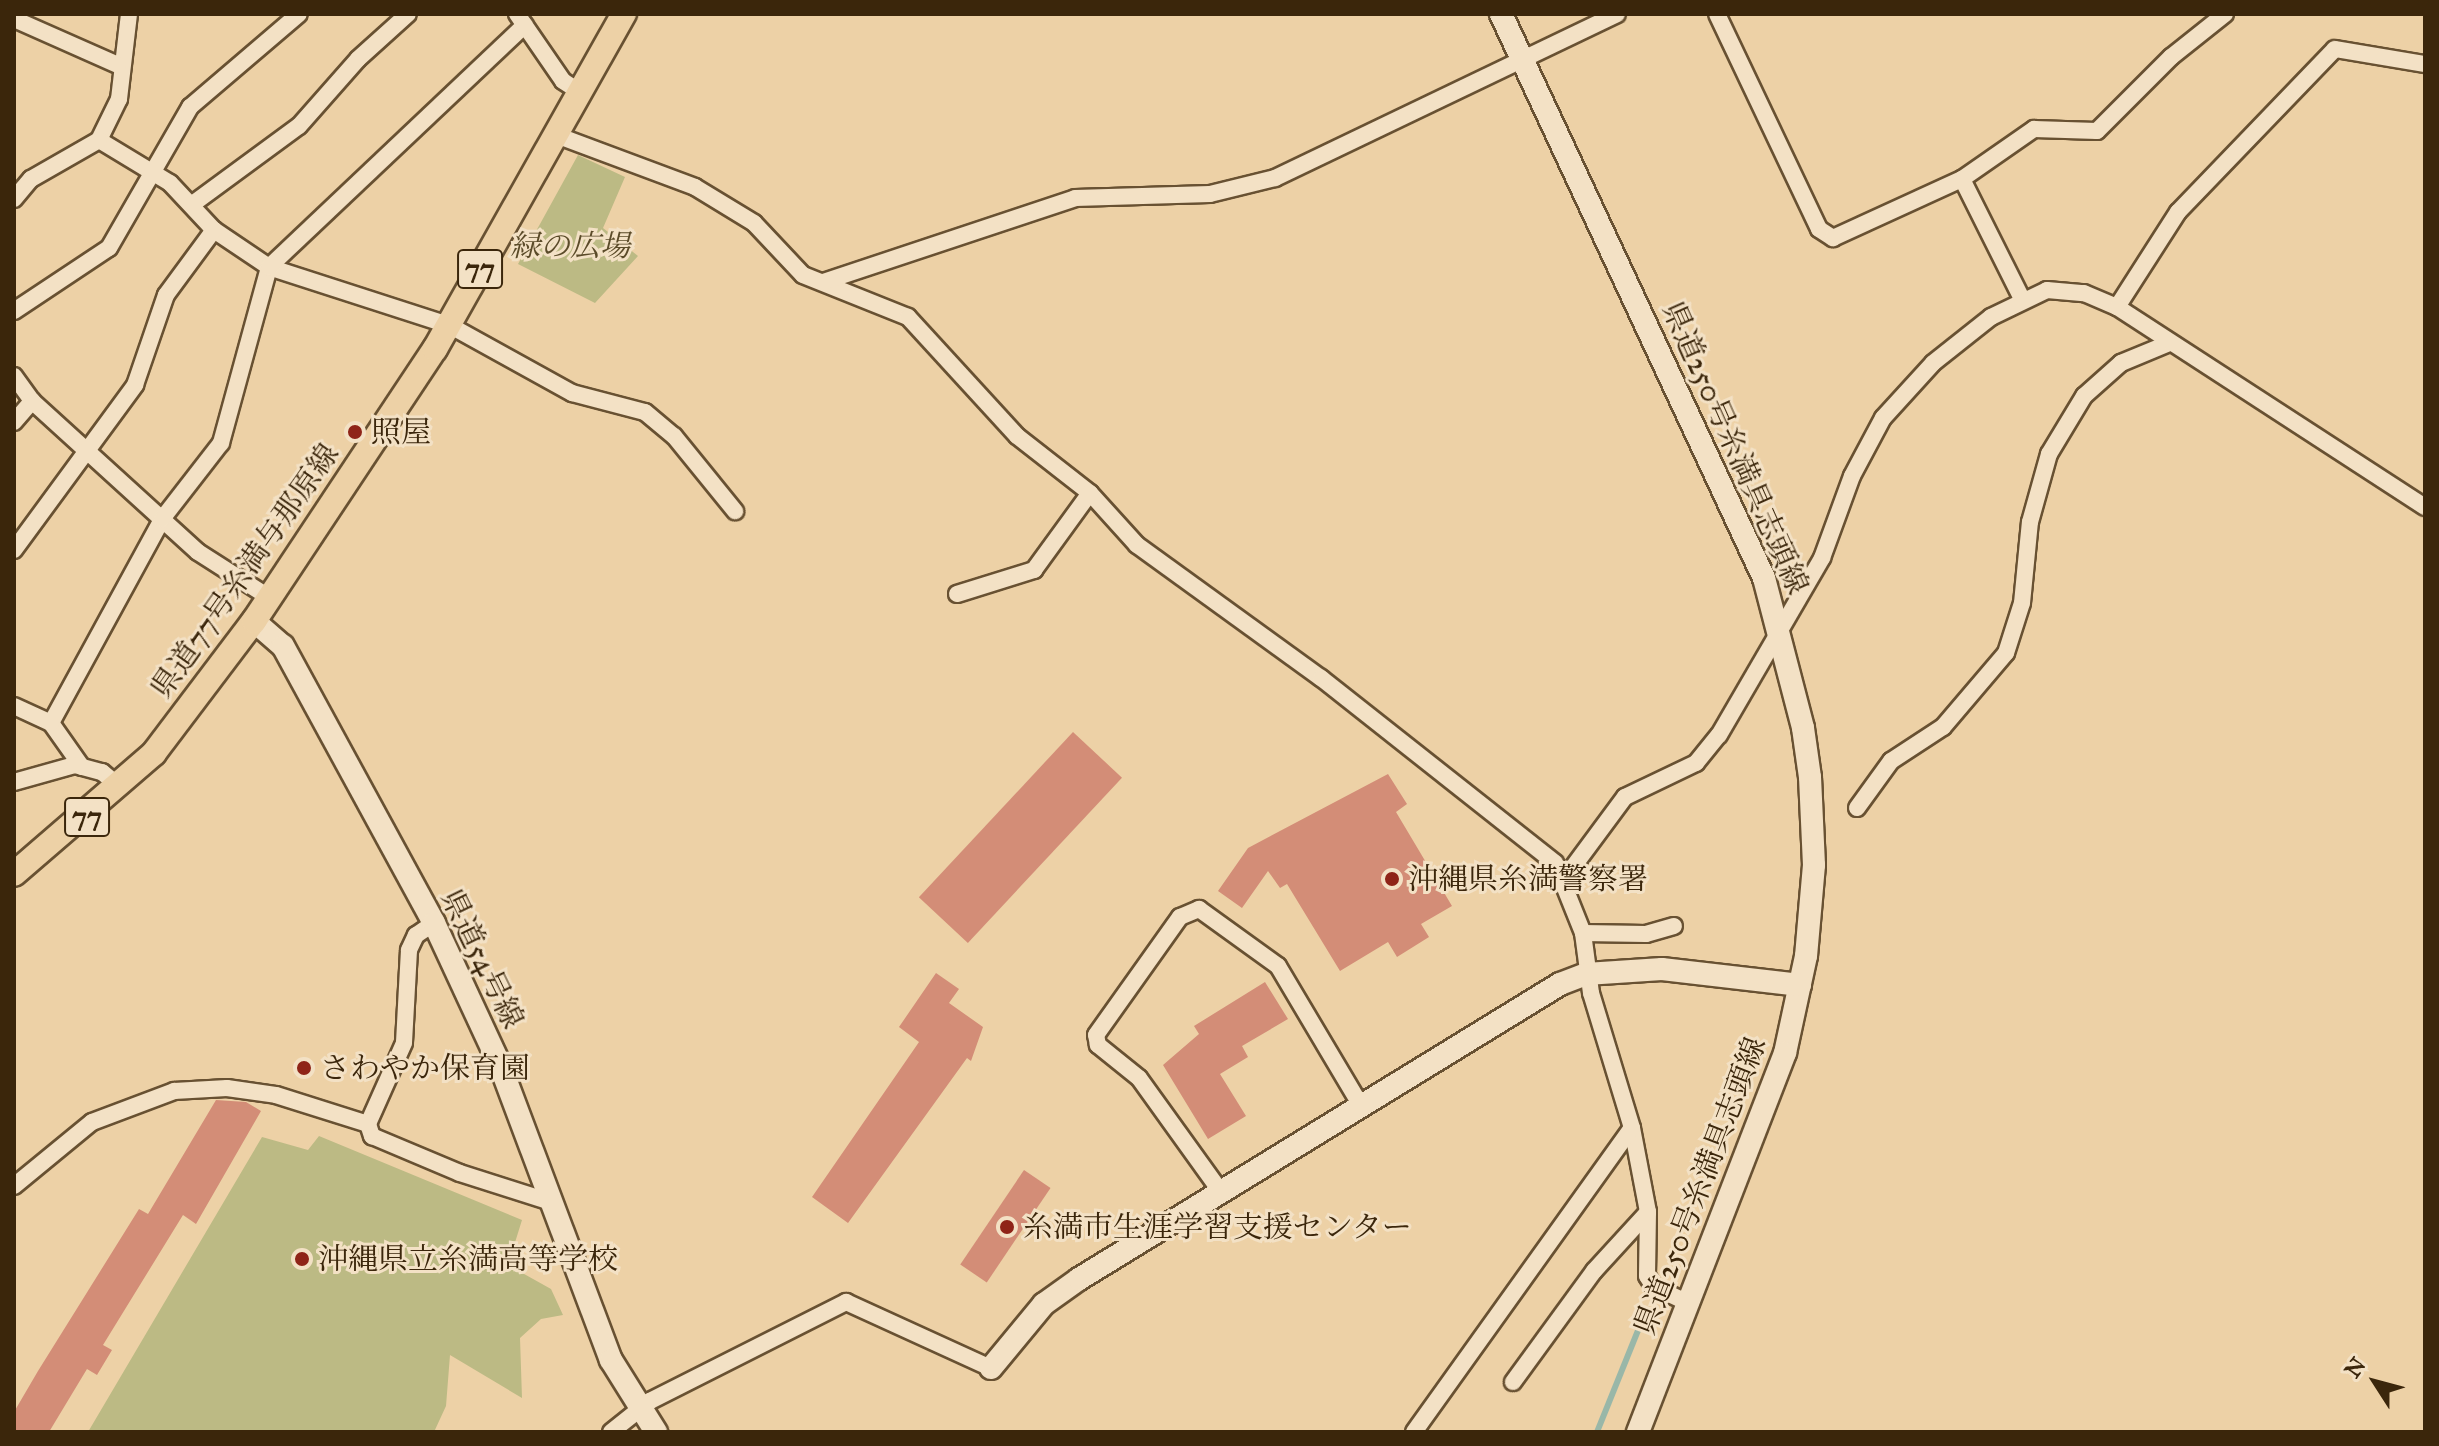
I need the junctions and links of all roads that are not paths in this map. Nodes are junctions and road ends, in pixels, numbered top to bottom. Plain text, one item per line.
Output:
1 (129, 14) edge
2 (299, 14) edge
3 (408, 14) edge
4 (624, 14) edge
5 (1501, 14) edge
6 (1617, 14) edge
7 (1717, 14) edge
8 (2225, 14) edge
9 (14, 19) edge
10 (521, 20) edge
11 (1522, 58) junction
12 (2425, 64) edge
13 (118, 65) junction
14 (580, 92) junction
15 (556, 135) junction
16 (99, 140) junction
17 (156, 174) junction
18 (1962, 179) junction
19 (14, 199) edge
20 (194, 203) junction
21 (214, 230) junction
22 (269, 267) junction
23 (823, 282) junction
24 (2023, 301) junction
25 (2117, 307) junction
26 (14, 311) edge
27 (449, 325) junction
28 (2167, 344) junction
29 (14, 376) edge
30 (32, 401) junction
31 (14, 422) edge
32 (85, 450) junction
33 (1090, 493) junction
34 (2425, 507) edge
35 (735, 511) dead end
36 (162, 519) junction
37 (14, 550) edge
38 (957, 594) dead end
39 (270, 598) junction
40 (254, 621) junction
41 (1781, 630) junction
42 (14, 706) edge
43 (51, 723) junction
44 (82, 767) junction
45 (14, 782) edge
46 (120, 787) junction
47 (1857, 808) dead end
48 (14, 874) edge
49 (1562, 882) junction
50 (434, 923) junction
51 (1674, 926) dead end
52 (1583, 933) junction
53 (1586, 974) junction
54 (1800, 985) junction
55 (1360, 1104) junction
56 (368, 1124) junction
57 (1632, 1128) junction
58 (14, 1186) edge
59 (1221, 1192) junction
60 (551, 1202) junction
61 (1648, 1212) junction
62 (1690, 1304) junction
63 (991, 1368) joint
64 (1513, 1382) dead end
65 (640, 1407) junction
66 (611, 1432) edge
67 (656, 1432) edge
68 (1414, 1432) edge
69 (1638, 1432) edge

1 - 13 street
2 - 17 street
3 - 20 street
4 - 14 main road, 県道77号糸満与那原線 / 77
5 - 11 main road, 県道250号糸満具志頭線
6 - 11 street
7 - 18 street
8 - 18 street
9 - 13 street
10 - 14 street
10 - 22 street
11 - 23 street
11 - 41 main road, 県道250号糸満具志頭線
12 - 25 street
13 - 16 street
14 - 15 main road, 県道77号糸満与那原線 / 77
15 - 23 street
15 - 27 main road, 県道77号糸満与那原線 / 77
16 - 17 street
16 - 19 street
17 - 20 street
17 - 26 street
18 - 24 street
20 - 21 street
21 - 22 street
21 - 32 street
22 - 27 street
22 - 36 street
23 - 33 street
24 - 25 street
24 - 41 street
25 - 28 street
27 - 35 street
27 - 39 main road, 県道77号糸満与那原線 / 77
28 - 34 street
28 - 47 street
29 - 30 street
30 - 31 street
30 - 32 street
32 - 36 street
32 - 37 street
33 - 38 street
33 - 49 street
36 - 39 street
36 - 43 street
39 - 40 main road, 県道77号糸満与那原線 / 77
40 - 46 main road, 県道77号糸満与那原線 / 77
40 - 50 main road, 県道54号線
41 - 49 street
41 - 54 main road, 県道250号糸満具志頭線
42 - 43 street
43 - 44 street
44 - 45 street
44 - 46 street
46 - 48 main road, 県道77号糸満与那原線 / 77
49 - 52 street
50 - 56 street
50 - 60 main road, 県道54号線
51 - 52 street
52 - 53 street
53 - 54 main road
53 - 55 main road
53 - 57 street
54 - 62 main road, 県道250号糸満具志頭線
55 - 59 main road
55 - 59 street
56 - 58 street
56 - 60 street
57 - 61 street
57 - 68 street
59 - 63 main road
60 - 65 main road, 県道54号線
61 - 62 street
61 - 64 street
62 - 69 main road, 県道250号糸満具志頭線
63 - 65 street
65 - 66 street
65 - 67 main road, 県道54号線

